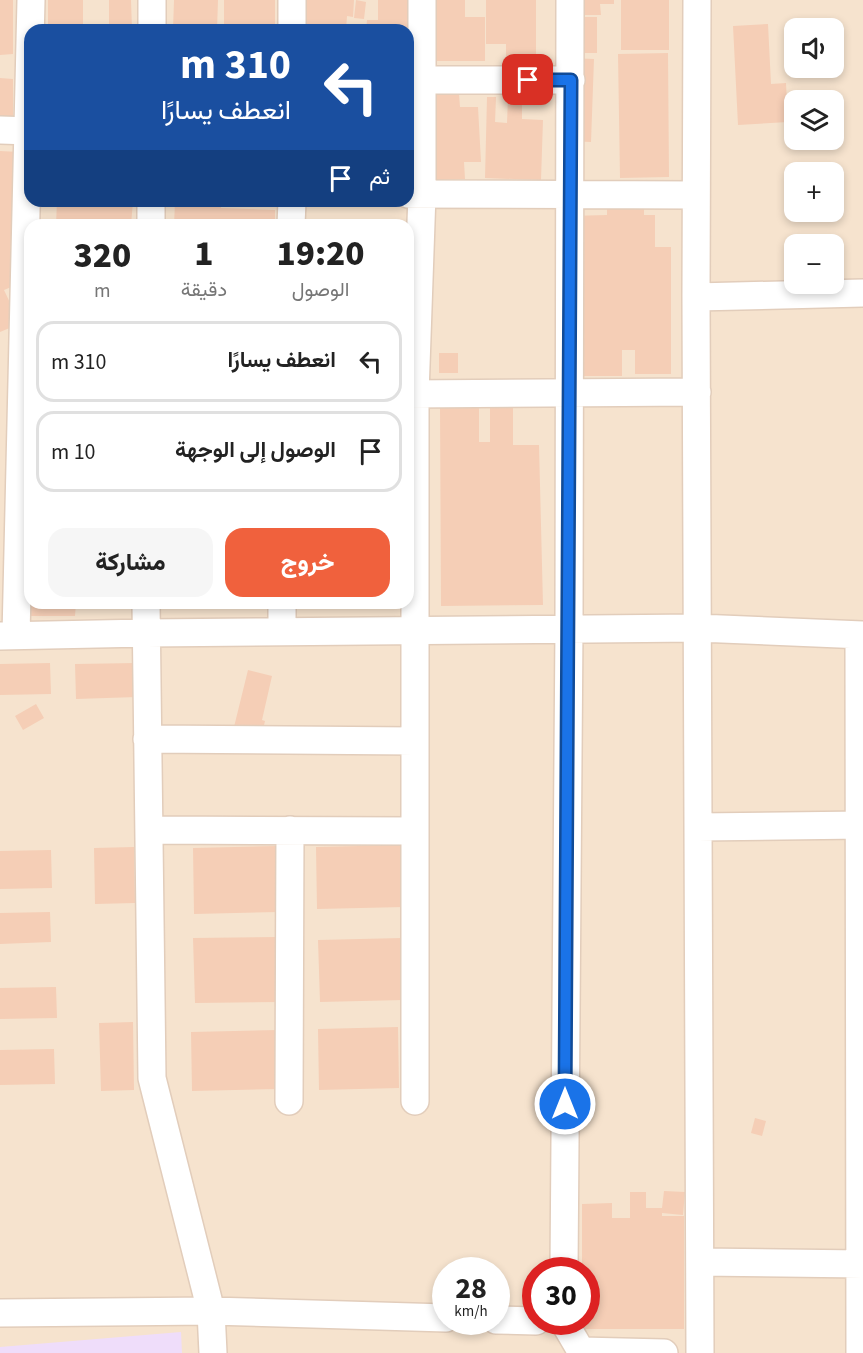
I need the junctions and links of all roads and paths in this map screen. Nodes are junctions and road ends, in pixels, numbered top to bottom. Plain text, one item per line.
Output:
1 (31, 0) edge
2 (152, 0) edge
3 (292, 0) edge
4 (422, 0) edge
5 (570, 0) edge
6 (698, 0) edge
7 (31, 24) edge
8 (152, 24) edge
9 (292, 24) edge
10 (415, 80) edge
11 (571, 80) junction
12 (0, 130) edge
13 (24, 131) edge
14 (415, 194) edge
15 (571, 194) junction
16 (696, 195) junction
17 (24, 225) edge
18 (414, 261) edge
19 (863, 293) edge
20 (696, 297) junction
21 (17, 356) edge
22 (568, 392) junction
23 (697, 392) junction
24 (414, 394) edge
25 (414, 551) edge
26 (146, 609) edge
27 (282, 609) edge
28 (569, 628) junction
29 (698, 628) junction
30 (415, 630) junction
31 (282, 631) junction
32 (146, 633) junction
33 (861, 635) edge
34 (8, 636) edge
35 (147, 739) junction
36 (415, 741) junction
37 (860, 825) edge
38 (698, 827) junction
39 (149, 830) junction
40 (290, 830) junction
41 (415, 831) junction
42 (861, 977) edge
43 (289, 1101) dead end
44 (415, 1101) dead end
45 (564, 1257) edge
46 (700, 1262) junction
47 (861, 1264) edge
48 (211, 1311) junction
49 (0, 1312) edge
50 (432, 1318) edge
51 (572, 1335) edge
52 (213, 1353) edge
53 (664, 1353) edge
54 (700, 1353) edge
55 (860, 1353) edge

1 - 7 street
2 - 8 street
3 - 9 street
4 - 10 street
5 - 11 street
6 - 16 street
10 - 11 street
10 - 14 street
11 - 15 street
12 - 13 street
14 - 15 street
14 - 18 street
15 - 16 street
15 - 22 street
16 - 20 street
17 - 21 street
19 - 20 street
20 - 23 street
21 - 34 street
22 - 23 street
22 - 24 street
22 - 28 street
23 - 29 street
25 - 30 street
26 - 32 street
27 - 31 street
28 - 29 street
28 - 30 street
28 - 45 street
29 - 33 street
29 - 38 street
30 - 31 street
30 - 36 street
31 - 32 street
32 - 34 street
32 - 35 street
33 - 37 street
35 - 36 street
35 - 39 street
36 - 41 street
37 - 38 street
37 - 42 street
38 - 46 street
39 - 40 street
39 - 48 street
40 - 41 street
40 - 43 street
41 - 44 street
42 - 47 street
46 - 47 street
46 - 54 street
47 - 55 street
48 - 49 street
48 - 50 street
48 - 52 street
51 - 53 street

